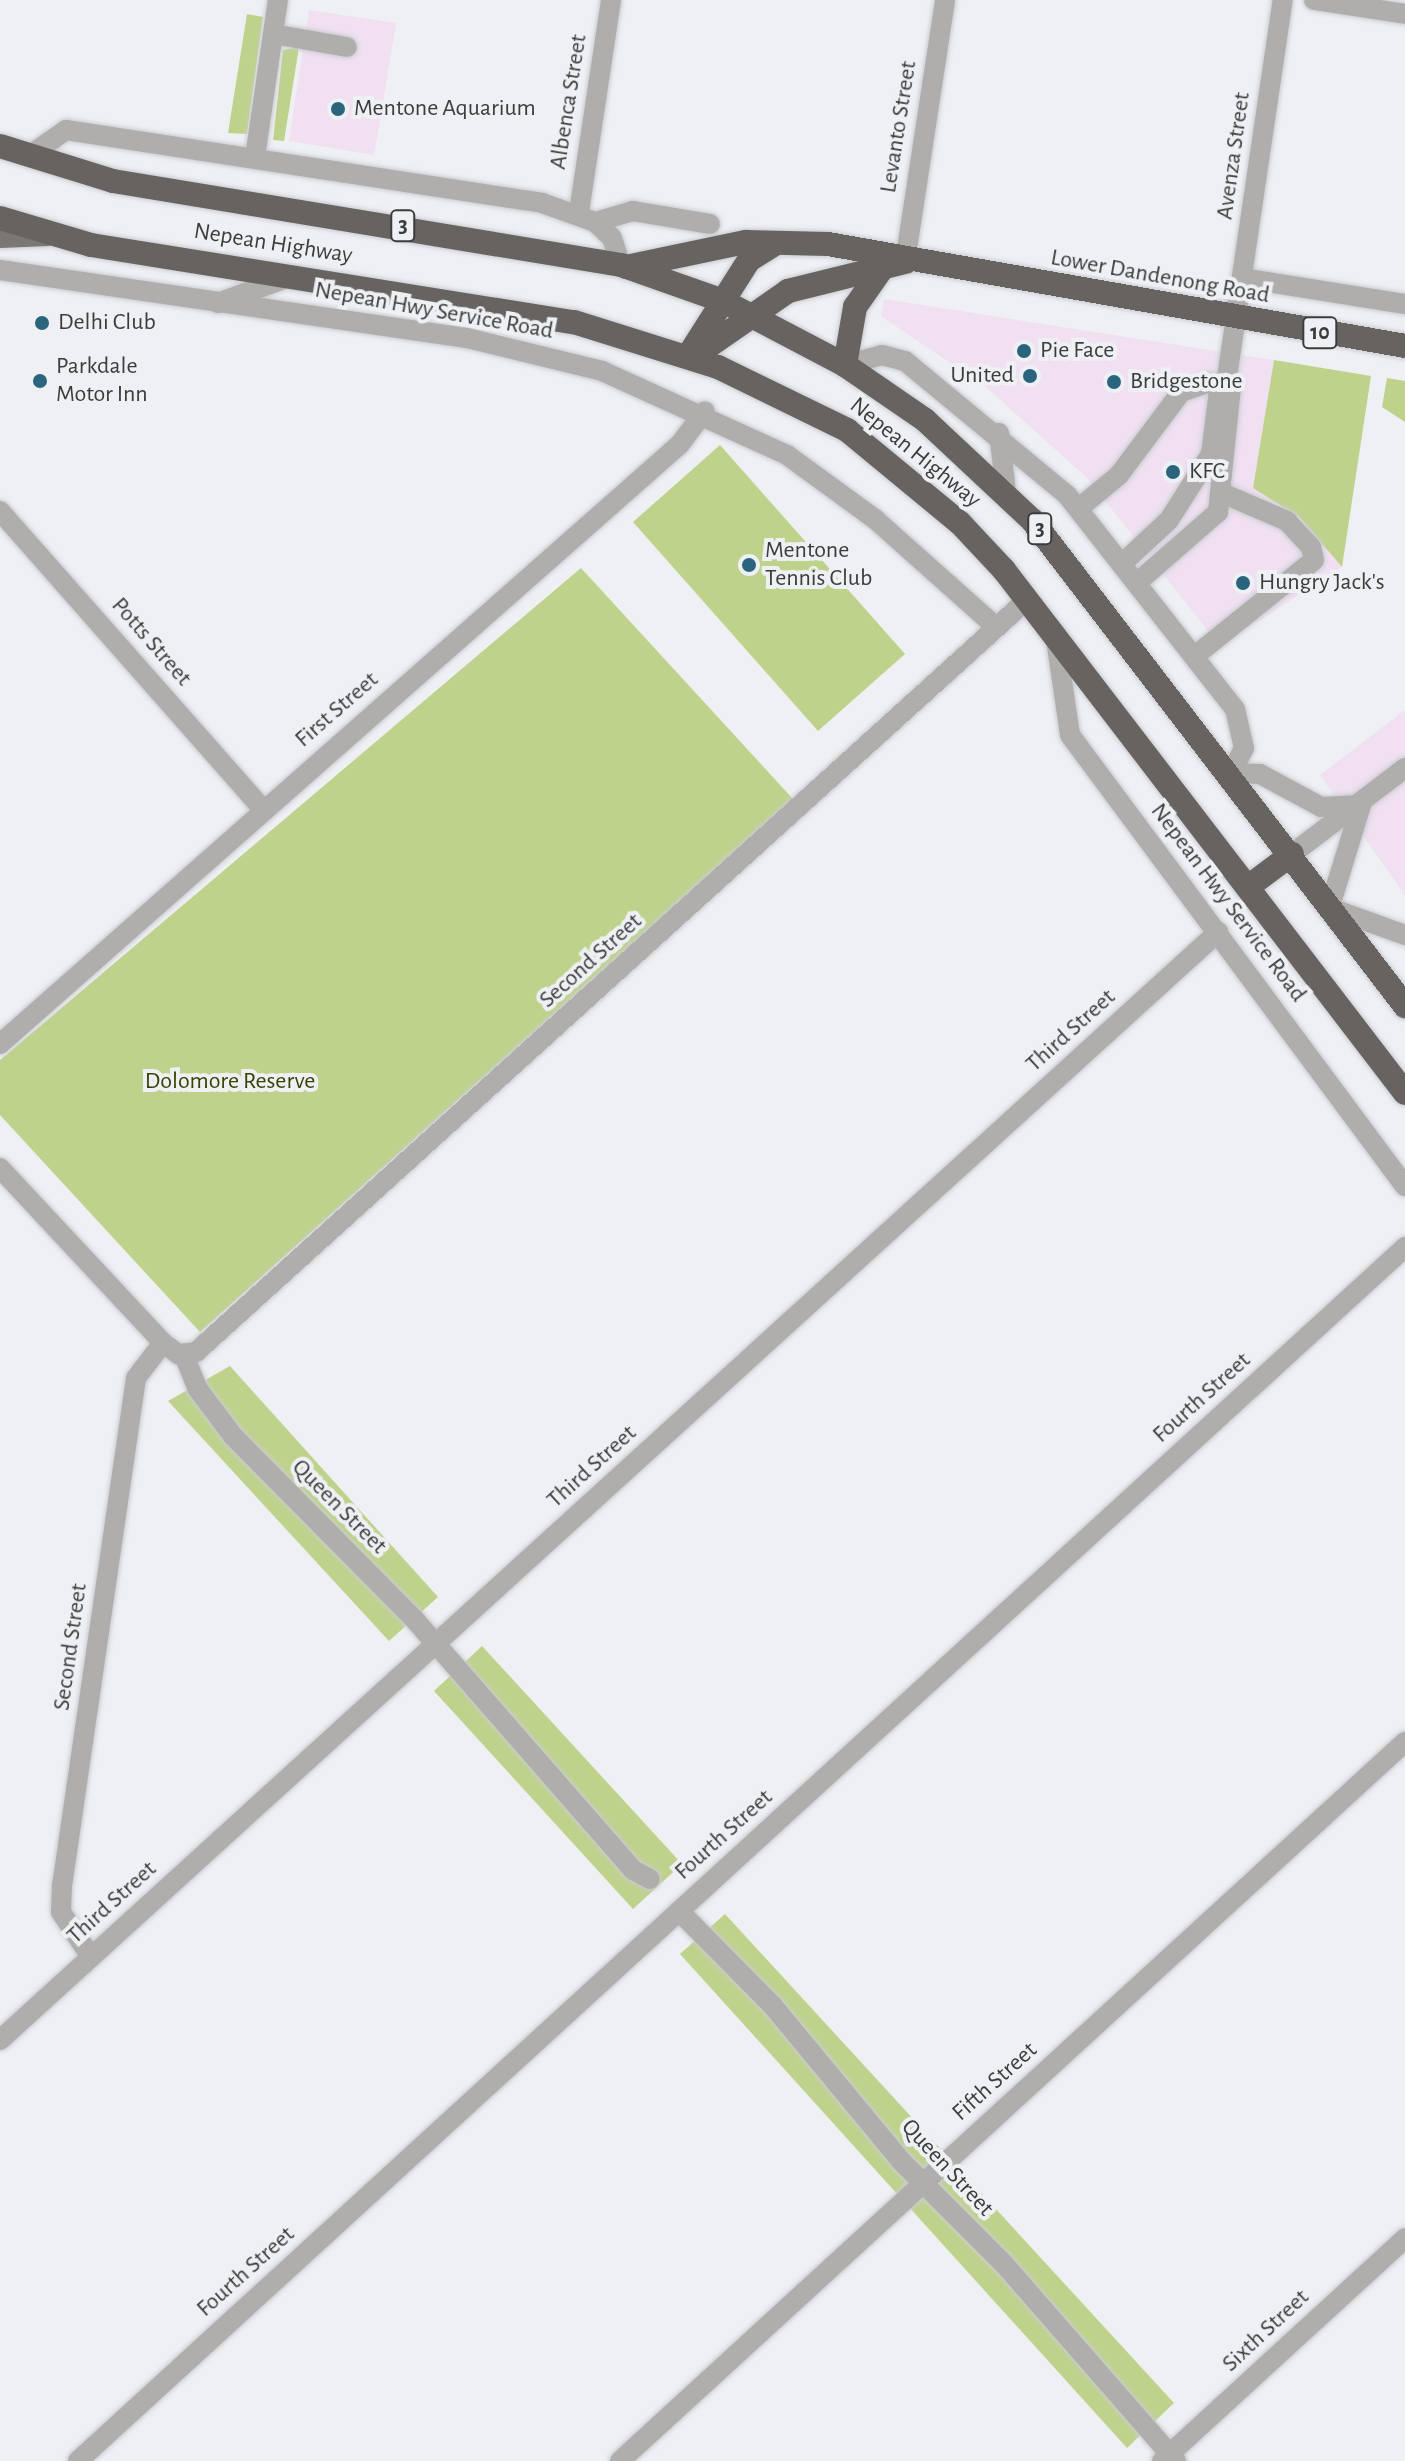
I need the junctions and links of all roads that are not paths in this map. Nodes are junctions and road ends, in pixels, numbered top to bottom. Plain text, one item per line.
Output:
1 (278, 0) edge
2 (611, 0) edge
3 (945, 0) edge
4 (1283, 0) edge
5 (1314, 0) edge
6 (1405, 14) edge
7 (273, 34) junction
8 (347, 47) dead end
9 (0, 146) edge
10 (29, 156) junction
11 (255, 157) junction
12 (587, 217) junction
13 (0, 218) edge
14 (710, 224) dead end
15 (52, 236) junction
16 (0, 238) edge
17 (786, 241) junction
18 (894, 265) junction
19 (623, 266) junction
20 (0, 270) edge
21 (293, 276) junction
22 (1242, 278) junction
23 (723, 301) junction
24 (214, 304) junction
25 (1405, 304) edge
26 (750, 314) junction
27 (1236, 320) junction
28 (1405, 346) edge
29 (691, 356) junction
30 (845, 365) junction
31 (1223, 384) junction
32 (705, 411) junction
33 (999, 433) junction
34 (1006, 492) junction
35 (1222, 493) junction
36 (1079, 508) junction
37 (0, 511) edge
38 (1125, 561) junction
39 (1140, 580) junction
40 (1028, 599) junction
41 (996, 627) junction
42 (1055, 633) junction
43 (1196, 655) junction
44 (1405, 768) edge
45 (1231, 773) junction
46 (1360, 802) junction
47 (263, 809) junction
48 (1292, 854) junction
49 (1248, 887) junction
50 (1332, 908) junction
51 (1218, 932) junction
52 (1405, 935) edge
53 (1405, 1006) edge
54 (0, 1044) edge
55 (1405, 1093) edge
56 (0, 1168) edge
57 (1405, 1186) edge
58 (1405, 1247) edge
59 (163, 1343) junction
60 (184, 1355) junction
61 (437, 1643) junction
62 (1405, 1742) edge
63 (650, 1879) dead end
64 (679, 1911) junction
65 (91, 1957) junction
66 (0, 2040) edge
67 (922, 2184) junction
68 (1405, 2238) edge
69 (1170, 2458) edge
70 (78, 2461) edge
71 (620, 2461) edge

1 - 7 street
2 - 12 street, Albenca Street
3 - 18 street, Levanto Street
4 - 22 street, Avenza Street
5 - 6 street
7 - 8 street
7 - 11 street
9 - 10 highway, Nepean Highway / 3
10 - 11 street
10 - 19 highway, Nepean Highway / 3
11 - 12 street
12 - 14 street
12 - 19 street
13 - 15 highway, Nepean Highway / 3
15 - 16 main road
15 - 21 highway, Nepean Highway / 3
17 - 18 highway, Lower Dandenong Road / 10
17 - 19 highway, Lower Dandenong Road / 10
17 - 23 highway
18 - 26 highway, Lower Dandenong Road / 10
18 - 27 highway, Lower Dandenong Road / 10
18 - 30 highway
19 - 23 highway, Nepean Highway / 3
20 - 24 street, Nepean Hwy Service Road
21 - 24 street, Nepean Hwy Service Road
21 - 29 highway, Nepean Highway / 3
22 - 25 street, Lower Dandenong Road
22 - 27 street, Avenza Street
23 - 26 highway, Nepean Highway / 3
23 - 29 highway
24 - 32 street, Nepean Hwy Service Road
26 - 29 highway, Lower Dandenong Road / 10
26 - 30 highway, Nepean Highway / 3
27 - 28 highway, Lower Dandenong Road / 10
27 - 31 street, Avenza Street
29 - 40 highway, Nepean Highway / 3
30 - 33 street
30 - 34 highway, Nepean Highway / 3
31 - 35 street
31 - 36 street
31 - 38 street
32 - 41 street, Nepean Hwy Service Road
32 - 47 street, First Street
33 - 34 street
33 - 36 street
34 - 45 highway, Nepean Highway / 3
35 - 39 street
35 - 43 street
36 - 38 street
37 - 47 street, Potts Street
38 - 39 street
39 - 43 street
40 - 41 street, Second Street
40 - 42 highway, Nepean Highway / 3
41 - 60 street, Second Street
42 - 49 highway, Nepean Highway / 3
42 - 51 street, Nepean Hwy Service Road
43 - 45 street
44 - 46 street
45 - 46 street
45 - 48 highway, Nepean Highway / 3
46 - 48 street
46 - 50 street
47 - 54 street, First Street
48 - 49 highway
48 - 50 highway, Nepean Highway / 3
49 - 55 highway, Nepean Highway / 3
50 - 52 street
50 - 53 highway, Nepean Highway / 3
51 - 57 street, Nepean Hwy Service Road
51 - 61 street, Third Street
56 - 59 street
58 - 64 street, Fourth Street
59 - 60 street
59 - 65 street, Second Street
60 - 61 street, Queen Street
61 - 63 street, Queen Street
61 - 65 street, Third Street
62 - 67 street, Fifth Street
64 - 67 street, Queen Street
64 - 70 street, Fourth Street
65 - 66 street, Third Street
67 - 69 street, Queen Street
67 - 71 street, Fifth Street
68 - 69 street, Sixth Street

